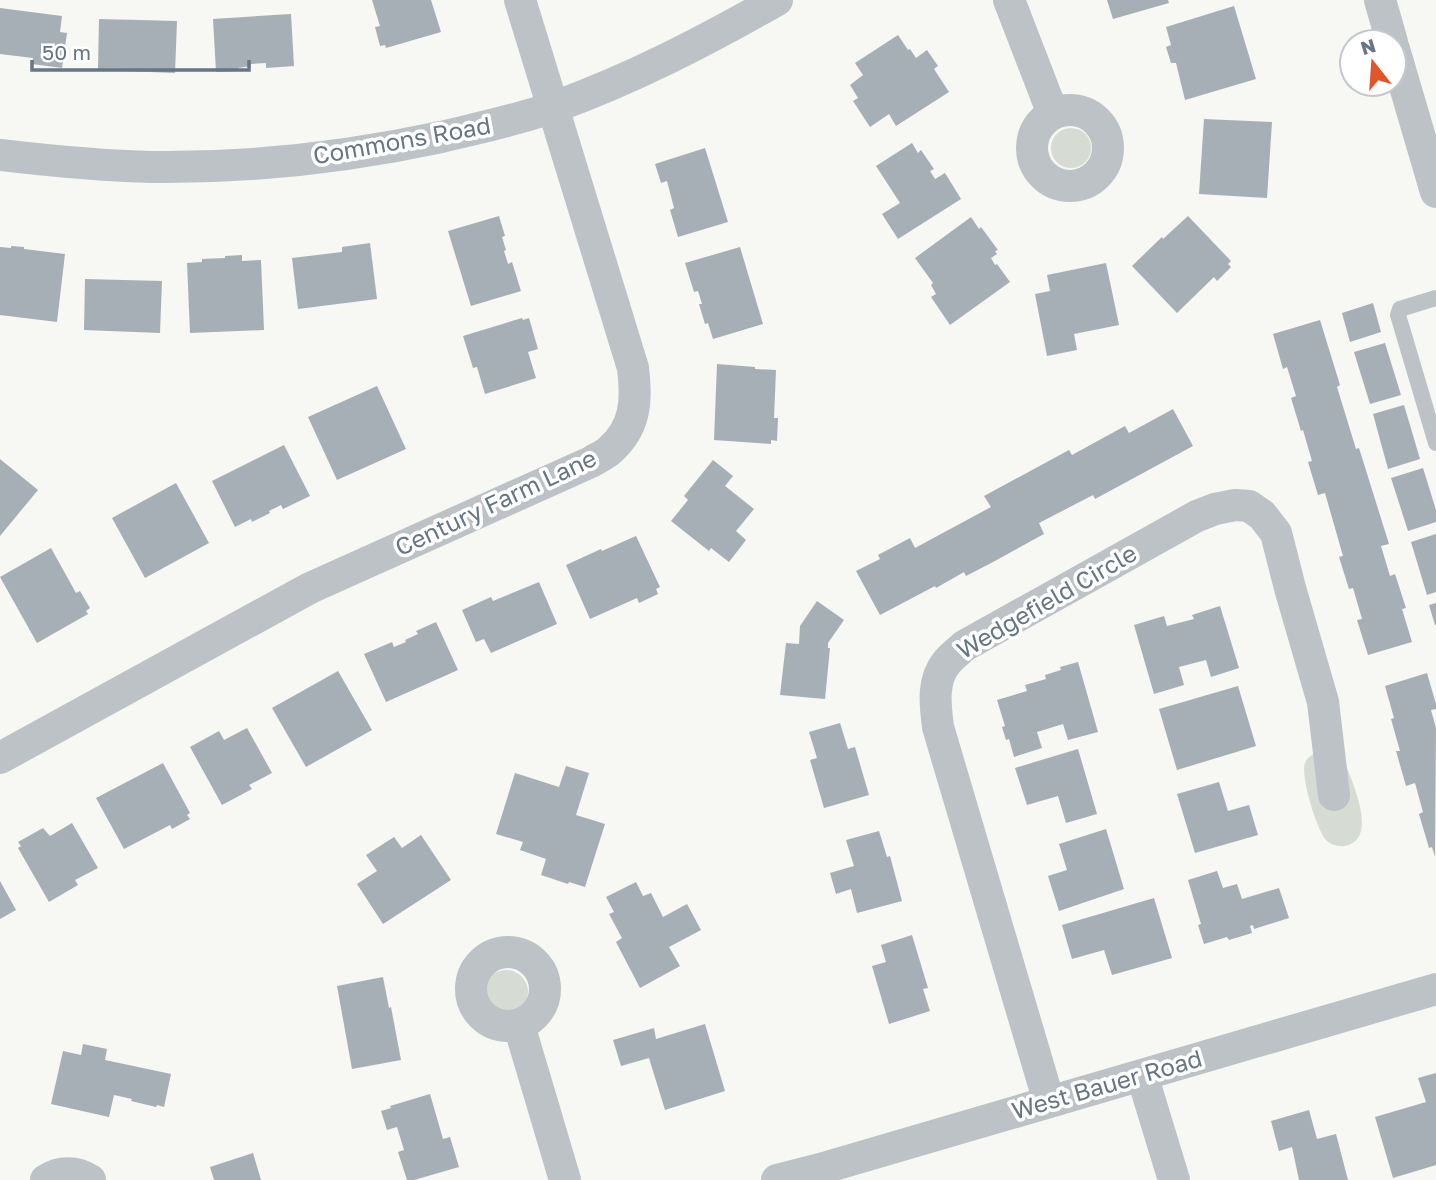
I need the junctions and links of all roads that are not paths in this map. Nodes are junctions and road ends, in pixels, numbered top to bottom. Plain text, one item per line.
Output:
1 (520, 0) edge
2 (777, 0) edge
3 (1009, 0) edge
4 (1380, 0) edge
5 (1388, 28) edge
6 (1408, 97) edge
7 (552, 107) junction
8 (1053, 114) dead end
9 (0, 155) edge
10 (1436, 192) edge
11 (1436, 298) edge
12 (1436, 443) edge
13 (0, 758) edge
14 (1334, 795) dead end
15 (1436, 989) edge
16 (519, 1025) dead end
17 (1142, 1075) junction
18 (1049, 1102) junction
19 (46, 1180) edge
20 (90, 1180) edge
21 (565, 1180) edge
22 (777, 1180) edge
23 (1174, 1180) edge

1 - 7 street, Century Farm Lane
2 - 7 street, Commons Road
3 - 8 street
4 - 5 street
6 - 10 street
7 - 9 street, Commons Road
7 - 13 street, Century Farm Lane
11 - 12 lane
14 - 18 street, Wedgefield Circle
15 - 17 street, West Bauer Road
16 - 21 street
17 - 18 street, West Bauer Road
17 - 23 street
18 - 22 street, West Bauer Road
19 - 20 street

